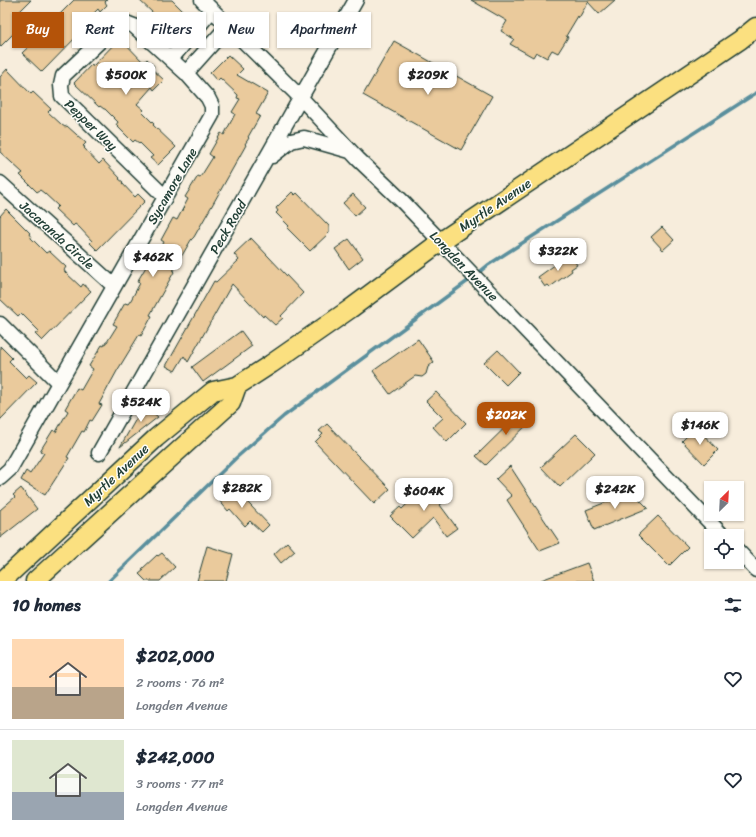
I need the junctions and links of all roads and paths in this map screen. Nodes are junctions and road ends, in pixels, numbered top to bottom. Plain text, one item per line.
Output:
1 (202, 0) edge
2 (356, 0) edge
3 (212, 10) joint
4 (756, 27) edge
5 (756, 36) edge
6 (214, 42) edge
7 (250, 48) edge
8 (171, 59) junction
9 (186, 73) junction
10 (301, 98) junction
11 (623, 120) junction
12 (350, 151) junction
13 (267, 160) junction
14 (0, 183) edge
15 (165, 197) junction
16 (440, 242) junction
17 (114, 286) junction
18 (0, 324) edge
19 (59, 383) junction
20 (237, 386) junction
21 (100, 453) dead end
22 (0, 478) edge
23 (716, 529) edge
24 (744, 557) edge
25 (756, 570) edge
26 (5, 580) edge
27 (35, 581) edge

1 - 3 street, Longden Avenue
2 - 10 street, Peck Road
3 - 8 street
4 - 11 main road, Myrtle Avenue
5 - 11 street
6 - 9 street
7 - 10 street, Longden Avenue
8 - 9 street, Pepper Way
8 - 15 street, Pepper Way
9 - 15 street, Sycamore Lane
10 - 12 street, Longden Avenue
10 - 13 street, Peck Road
11 - 16 main road, Myrtle Avenue
12 - 13 street
12 - 16 street, Longden Avenue
13 - 21 street, Peck Road
14 - 17 street, Jacaranda Circle
15 - 17 street, Sycamore Lane
16 - 20 main road, Myrtle Avenue
16 - 23 street, Longden Avenue
17 - 19 street, Sycamore Lane
18 - 19 street
19 - 22 street, Sycamore Lane
20 - 26 main road, Myrtle Avenue
20 - 27 main road, Myrtle Avenue
24 - 25 street

